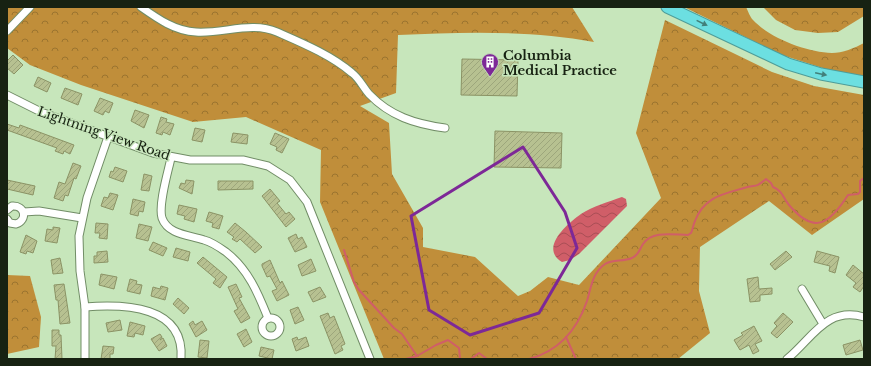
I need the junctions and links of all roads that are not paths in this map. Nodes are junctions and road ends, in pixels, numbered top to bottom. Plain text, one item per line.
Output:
1 (30, 7) edge
2 (141, 7) edge
3 (667, 7) edge
4 (7, 31) edge
5 (864, 82) edge
6 (7, 96) edge
7 (445, 128) dead end
8 (108, 137) junction
9 (171, 158) junction
10 (7, 210) edge
11 (24, 212) junction
12 (82, 218) junction
13 (7, 219) edge
14 (802, 290) dead end
15 (85, 307) junction
16 (864, 317) edge
17 (268, 318) dead end
18 (823, 324) junction
19 (85, 359) edge
20 (181, 359) edge
21 (370, 359) edge
22 (786, 359) edge

1 - 4 street
2 - 7 street
3 -> 5 highway
6 - 8 street, Lightning View Road
8 - 9 street, Lightning View Road
8 - 12 street
9 - 17 street
9 - 21 street, Lightning View Road
10 - 11 street
11 - 12 street
11 - 13 street
12 - 15 street
14 - 18 street
15 - 19 street
15 - 20 street
16 - 18 street
18 - 22 street

